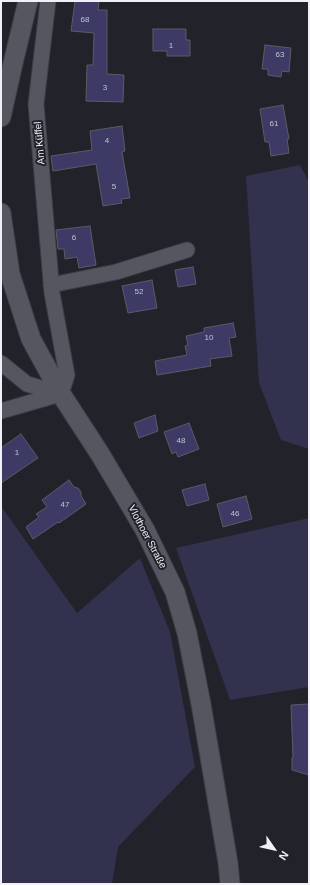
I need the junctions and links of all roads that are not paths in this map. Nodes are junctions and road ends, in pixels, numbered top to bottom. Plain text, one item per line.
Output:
1 (28, 1) edge
2 (48, 1) edge
3 (1, 118) edge
4 (1, 213) edge
5 (186, 250) dead end
6 (51, 285) junction
7 (1, 364) edge
8 (61, 394) junction
9 (1, 411) edge
10 (230, 884) edge

1 - 3 street
2 - 6 street, Am Küffel
4 - 8 street, Vlothoer Straße
5 - 6 street
6 - 8 street, Am Küffel
7 - 8 street
8 - 9 street
8 - 10 street, Vlothoer Straße

